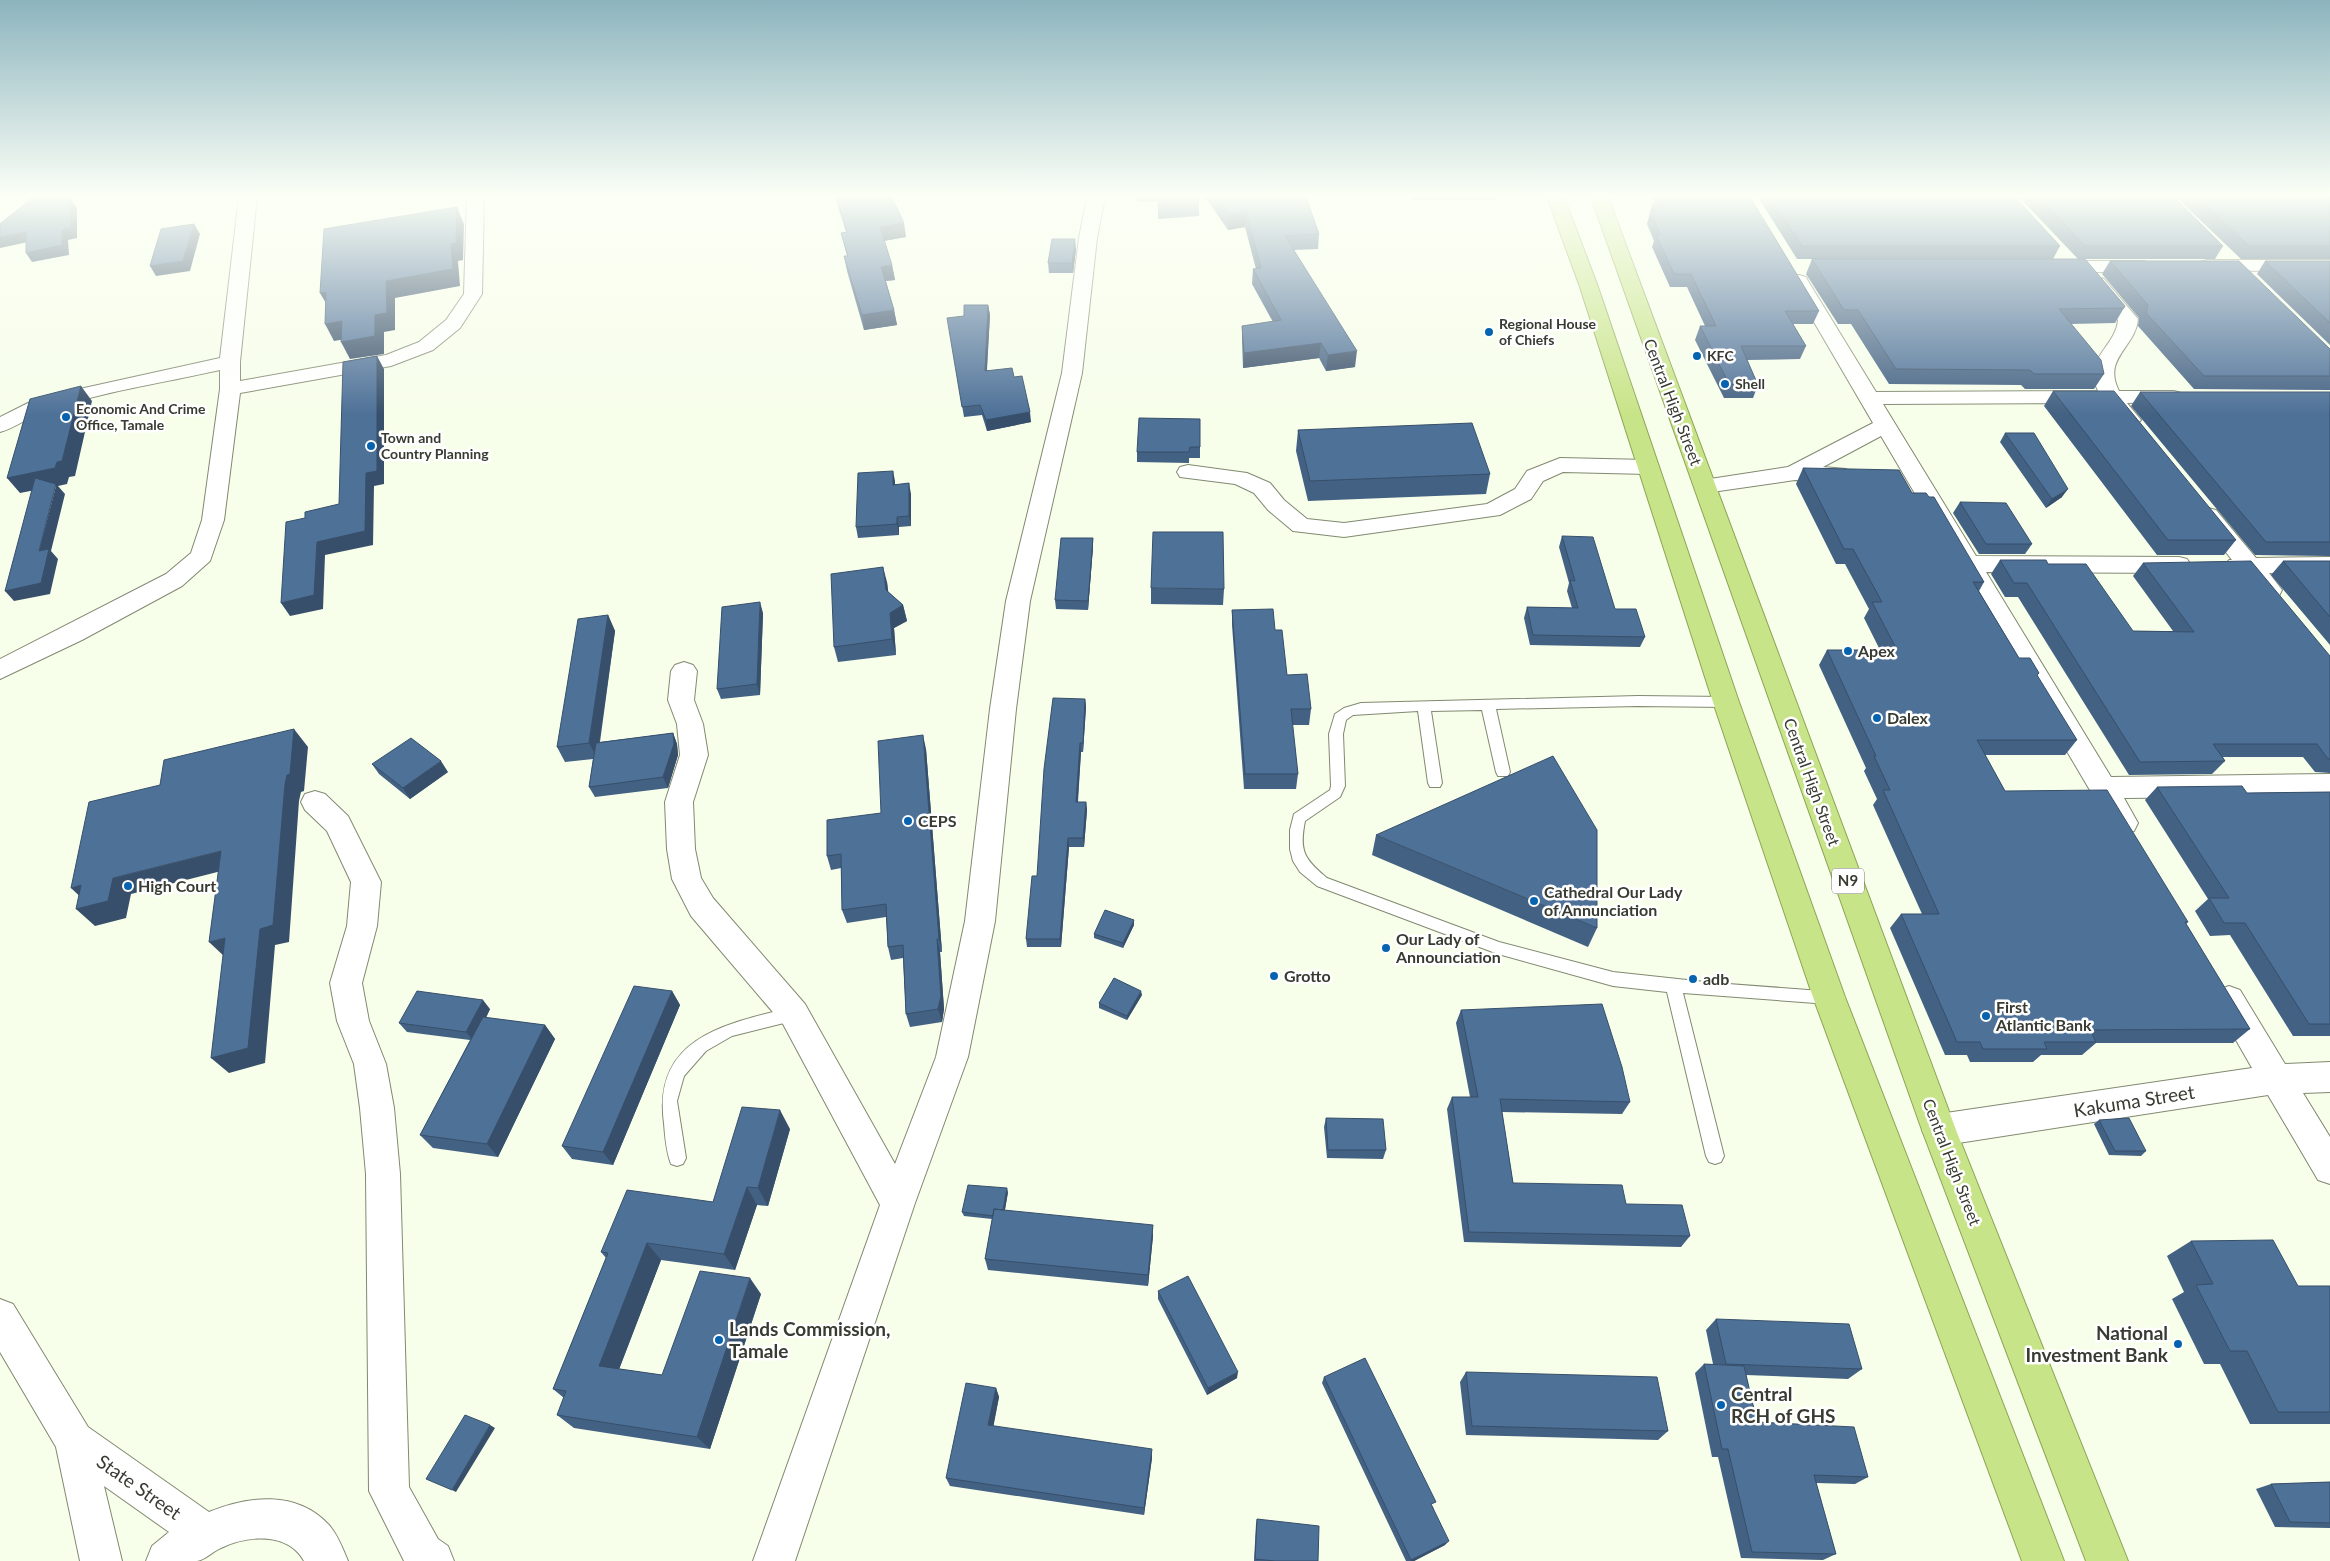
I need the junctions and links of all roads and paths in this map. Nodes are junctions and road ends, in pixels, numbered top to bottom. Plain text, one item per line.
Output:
1 (240, 270) edge
2 (474, 270) edge
3 (1084, 270) edge
4 (1598, 270) edge
5 (1609, 270) edge
6 (1799, 270) edge
7 (2081, 270) edge
8 (2238, 270) edge
9 (2254, 286) edge
10 (1612, 293) junction
11 (230, 362) junction
12 (230, 389) junction
13 (2110, 396) junction
14 (2190, 396) edge
15 (1870, 398) junction
16 (1886, 425) junction
17 (0, 426) edge
18 (2142, 435) edge
19 (1648, 467) junction
20 (1188, 472) dead end
21 (1795, 473) junction
22 (1860, 475) edge
23 (1888, 476) edge
24 (1916, 477) junction
25 (1704, 486) junction
26 (2193, 497) edge
27 (1971, 564) junction
28 (2330, 565) edge
29 (2251, 566) junction
30 (2281, 604) edge
31 (0, 670) edge
32 (684, 671) dead end
33 (1726, 702) junction
34 (1488, 705) junction
35 (1424, 706) junction
36 (1503, 772) dead end
37 (1435, 783) dead end
38 (2330, 785) edge
39 (2104, 788) junction
40 (315, 802) dead end
41 (2134, 840) edge
42 (2216, 977) edge
43 (1672, 985) junction
44 (1829, 997) junction
45 (794, 1014) junction
46 (2330, 1077) edge
47 (2276, 1079) junction
48 (1939, 1130) junction
49 (1715, 1156) dead end
50 (677, 1158) dead end
51 (2330, 1168) edge
52 (898, 1203) junction
53 (0, 1318) edge
54 (74, 1440) junction
55 (205, 1534) junction
56 (101, 1561) edge
57 (167, 1561) edge
58 (327, 1561) edge
59 (433, 1561) edge
60 (774, 1561) edge
61 (2043, 1561) edge
62 (2107, 1561) edge

1 - 11 street
2 - 12 street
3 - 52 street
4 - 10 highway, Central High Street / N9
5 - 10 highway, Central High Street / N9
6 - 15 street
7 - 13 street
8 - 9 street
10 - 19 highway, Central High Street / N9
10 - 25 highway, Central High Street / N9
11 - 12 street
11 - 17 street
12 - 31 street
13 - 14 street
13 - 15 street
13 - 18 street
15 - 16 street
16 - 21 street
16 - 24 street
19 - 20 street
19 - 33 highway, Central High Street / N9
21 - 22 street
21 - 25 street
23 - 24 street
24 - 27 street
25 - 48 highway, Central High Street / N9
26 - 29 street
27 - 29 street
27 - 39 street
28 - 29 street
29 - 30 street
32 - 45 street
33 - 34 lane
33 - 44 highway, Central High Street / N9
34 - 35 lane
34 - 36 lane
35 - 37 lane
35 - 43 lane
38 - 39 street
39 - 41 street
40 - 59 street
42 - 47 street
43 - 44 lane
43 - 49 lane
44 - 61 highway, Central High Street / N9
45 - 50 lane
45 - 52 street
46 - 47 street, Kakuma Street
47 - 48 street, Kakuma Street
47 - 51 street
48 - 62 highway, Central High Street / N9
52 - 60 street
53 - 54 street, State Street
54 - 55 street, State Street
54 - 56 street, State Street
55 - 57 street
55 - 58 street

